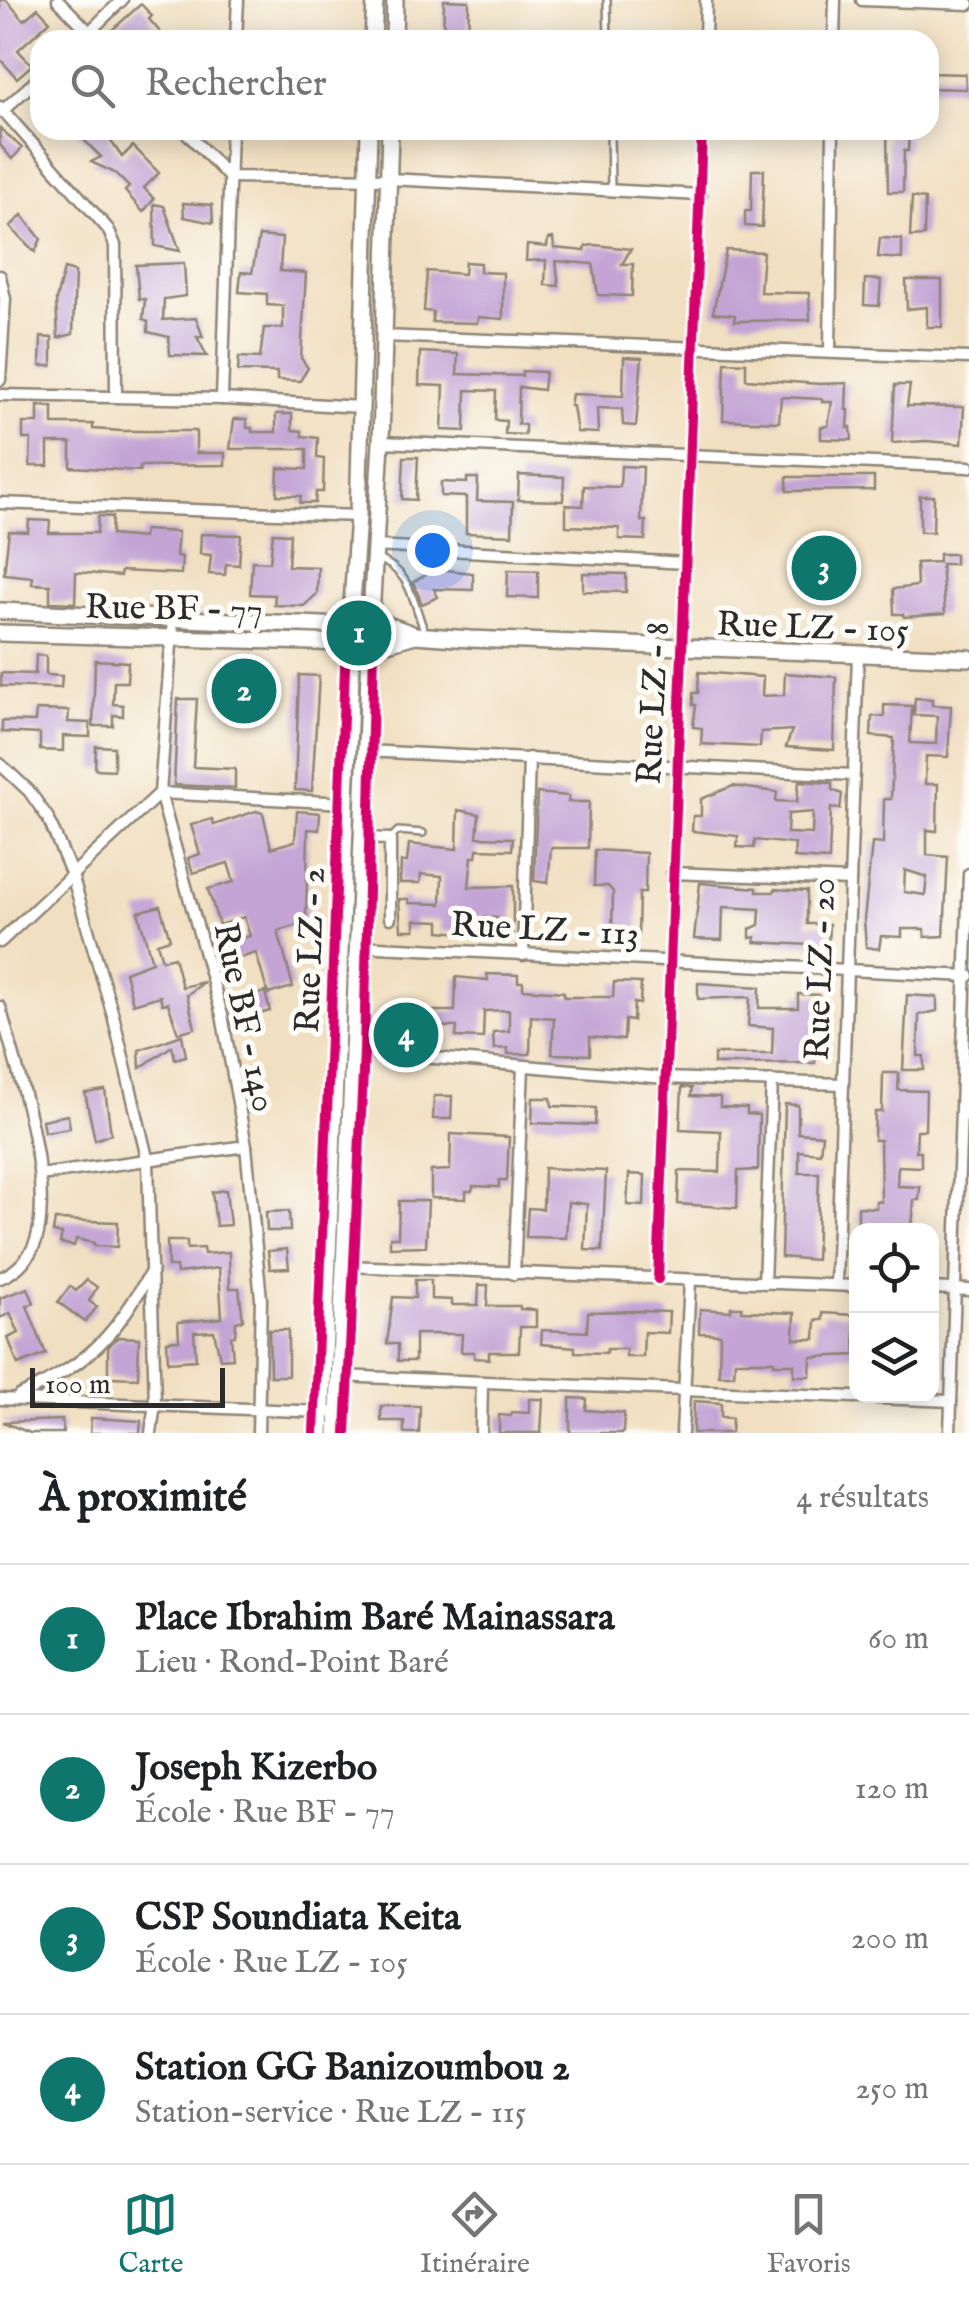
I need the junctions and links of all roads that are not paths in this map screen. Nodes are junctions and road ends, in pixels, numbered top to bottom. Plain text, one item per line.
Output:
1 (58, 0) edge
2 (122, 0) edge
3 (238, 0) edge
4 (375, 0) edge
5 (395, 0) edge
6 (607, 0) edge
7 (706, 0) edge
8 (834, 0) edge
9 (862, 0) edge
10 (969, 4) edge
11 (83, 30) edge
12 (95, 30) edge
13 (236, 30) edge
14 (374, 30) edge
15 (394, 30) edge
16 (608, 30) edge
17 (705, 30) edge
18 (834, 30) edge
19 (30, 85) edge
20 (1, 110) edge
21 (194, 140) edge
22 (231, 140) edge
23 (369, 140) edge
24 (390, 140) edge
25 (610, 140) edge
26 (702, 140) edge
27 (833, 140) edge
28 (229, 177) junction
29 (367, 178) junction
30 (388, 179) junction
31 (611, 190) junction
32 (701, 195) junction
33 (1, 282) edge
34 (382, 336) junction
35 (694, 347) junction
36 (830, 352) junction
37 (969, 358) edge
38 (0, 380) edge
39 (0, 395) edge
40 (116, 396) junction
41 (222, 399) junction
42 (361, 407) junction
43 (380, 442) junction
44 (691, 453) junction
45 (969, 467) edge
46 (0, 503) edge
47 (358, 516) junction
48 (374, 552) junction
49 (686, 563) junction
50 (0, 611) edge
51 (173, 618) junction
52 (373, 619) junction
53 (348, 622) junction
54 (0, 633) edge
55 (420, 636) junction
56 (172, 638) junction
57 (349, 646) junction
58 (372, 649) junction
59 (681, 649) junction
60 (858, 654) junction
61 (969, 658) edge
62 (365, 750) junction
63 (530, 758) junction
64 (0, 764) edge
65 (676, 766) junction
66 (854, 775) junction
67 (160, 793) junction
68 (345, 803) junction
69 (423, 832) dead end
70 (361, 838) junction
71 (390, 839) junction
72 (672, 873) junction
73 (969, 874) edge
74 (72, 876) junction
75 (850, 880) junction
76 (390, 918) dead end
77 (0, 942) edge
78 (358, 946) junction
79 (523, 955) junction
80 (669, 962) junction
81 (847, 972) junction
82 (967, 976) edge
83 (0, 1006) edge
84 (354, 1051) junction
85 (523, 1068) junction
86 (665, 1078) junction
87 (772, 1081) junction
88 (843, 1084) junction
89 (246, 1146) junction
90 (148, 1162) junction
91 (40, 1175) junction
92 (346, 1266) junction
93 (152, 1269) junction
94 (514, 1274) junction
95 (0, 1278) edge
96 (658, 1280) junction
97 (690, 1280) junction
98 (764, 1283) junction
99 (836, 1286) junction
100 (849, 1286) edge
101 (939, 1288) edge
102 (955, 1289) junction
103 (969, 1290) edge
104 (340, 1376) junction
105 (482, 1382) junction
106 (686, 1390) junction
107 (0, 1398) edge
108 (14, 1399) junction
109 (951, 1401) junction
110 (155, 1403) junction
111 (260, 1408) junction
112 (336, 1412) junction
113 (151, 1433) edge
114 (258, 1433) edge
115 (321, 1433) edge
116 (337, 1433) edge
117 (480, 1433) edge
118 (682, 1433) edge
119 (950, 1433) edge

1 - 11 street
2 - 12 street
3 - 13 street
4 - 14 main road
5 - 15 main road
6 - 16 lane
7 - 17 street
8 - 18 street
9 - 10 street
19 - 20 street
20 - 40 street
21 - 28 street
22 - 28 street
23 - 29 main road
24 - 30 main road
25 - 31 lane
26 - 32 street, Rue LZ - 8
27 - 36 street
28 - 29 street
28 - 41 street
29 - 30 street
29 - 42 main road
30 - 31 street
30 - 34 main road
31 - 32 street
32 - 35 street, Rue LZ - 8
33 - 38 street
34 - 35 street
34 - 43 main road
35 - 36 street
35 - 44 street, Rue LZ - 8
36 - 37 street
39 - 40 street
40 - 41 street
41 - 42 street
42 - 47 main road
43 - 44 street
43 - 48 main road
44 - 45 street
44 - 49 street, Rue LZ - 8
46 - 47 street
47 - 53 main road
48 - 49 street
48 - 52 main road
48 - 55 lane
49 - 59 street, Rue LZ - 8
50 - 51 main road, Rue BF - 77
51 - 53 main road, Rue BF - 77
51 - 56 street, Rue BF - 140
52 - 53 main road
52 - 55 main road, Rue LZ - 105
52 - 58 main road
53 - 57 main road
54 - 56 main road, Rue BF - 77
55 - 58 main road, Rue LZ - 105
55 - 59 main road, Rue LZ - 105
56 - 57 main road, Rue BF - 77
56 - 67 street, Rue BF - 140
57 - 58 main road
57 - 68 main road, Rue LZ - 2
58 - 62 main road, Rue LZ - 2
59 - 60 main road, Rue LZ - 105
59 - 65 street, Rue LZ - 8
60 - 61 main road, Rue LZ - 105
60 - 66 street, Rue LZ - 20
62 - 63 street
62 - 70 main road, Rue LZ - 2
63 - 65 street
63 - 79 street
64 - 74 street
65 - 66 street
65 - 72 street, Rue LZ - 8
66 - 75 street, Rue LZ - 20
67 - 68 street
67 - 74 street
67 - 89 street, Rue BF - 140
68 - 112 main road, Rue LZ - 2
69 - 71 lane
70 - 71 street
70 - 78 main road, Rue LZ - 2
71 - 76 street
72 - 75 street
72 - 80 street, Rue LZ - 8
73 - 82 street
74 - 77 street
74 - 90 street
75 - 81 street, Rue LZ - 20
78 - 79 street, Rue LZ - 113
78 - 84 main road, Rue LZ - 2
79 - 80 street, Rue LZ - 113
80 - 81 street, Rue LZ - 113
80 - 86 street, Rue LZ - 8
81 - 82 street, Rue LZ - 113
81 - 88 street, Rue LZ - 20
82 - 102 street
83 - 91 street
84 - 85 street
84 - 92 main road, Rue LZ - 2
85 - 86 street
85 - 94 street
86 - 87 street
86 - 96 street, Rue LZ - 8
87 - 88 street
87 - 98 street
88 - 99 street, Rue LZ - 20
89 - 90 street
89 - 111 street, Rue BF - 140
90 - 91 street
90 - 93 street
91 - 95 street
92 - 94 street
92 - 104 main road, Rue LZ - 2
93 - 108 street
93 - 110 street
94 - 96 street
96 - 97 street
97 - 98 street
97 - 106 street
98 - 99 street
99 - 100 street
101 - 102 street
102 - 103 street
102 - 109 street
104 - 105 street
104 - 112 main road, Rue LZ - 2
105 - 106 street
105 - 117 street
106 - 109 street
106 - 118 street
107 - 108 street
108 - 110 street
109 - 119 street
110 - 111 street
110 - 113 street
111 - 112 street
111 - 114 street, Rue BF - 140
112 - 115 main road, Rue LZ - 2
112 - 116 main road, Rue LZ - 2

